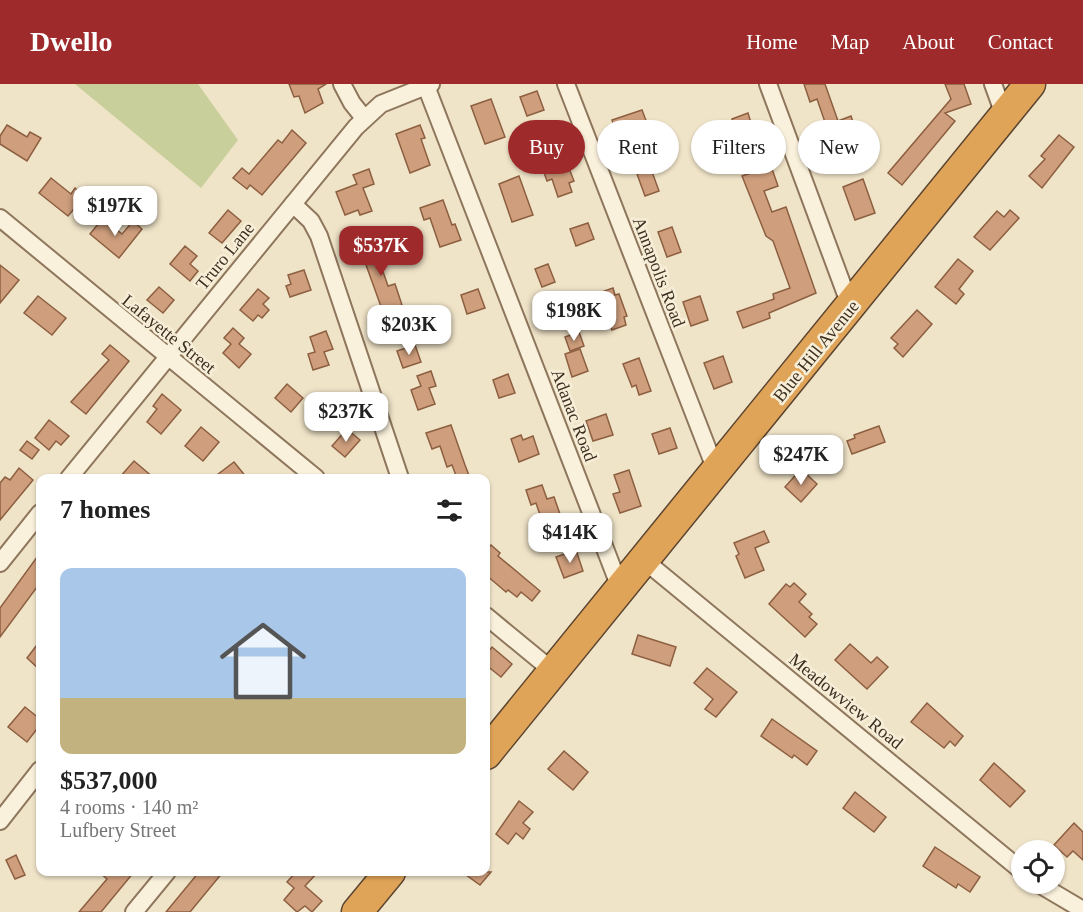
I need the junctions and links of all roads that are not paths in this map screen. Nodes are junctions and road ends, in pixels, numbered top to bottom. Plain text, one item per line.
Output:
1 (342, 84) edge
2 (566, 84) edge
3 (768, 84) edge
4 (993, 84) edge
5 (1030, 84) edge
6 (428, 85) edge
7 (1005, 117) junction
8 (364, 118) junction
9 (293, 204) junction
10 (0, 218) edge
11 (851, 308) junction
12 (167, 358) junction
13 (717, 473) junction
14 (72, 474) edge
15 (311, 474) edge
16 (399, 474) edge
17 (36, 518) edge
18 (645, 561) junction
19 (0, 563) edge
20 (621, 590) junction
21 (490, 619) edge
22 (554, 672) junction
23 (490, 749) edge
24 (36, 775) edge
25 (0, 821) edge
26 (1011, 862) edge
27 (165, 876) edge
28 (387, 876) edge
29 (1056, 894) edge
30 (1083, 910) edge
31 (134, 912) edge
32 (357, 912) edge

1 - 8 street
2 - 13 street, Annapolis Road
3 - 11 street
4 - 7 street
5 - 7 highway, Blue Hill Avenue
6 - 8 street, Truro Lane
6 - 20 street, Adanac Road
7 - 11 highway, Blue Hill Avenue
8 - 9 street, Truro Lane
9 - 12 street, Truro Lane
9 - 16 street
10 - 12 street, Lafayette Street
11 - 13 highway, Blue Hill Avenue
12 - 14 street, Truro Lane
12 - 15 street, Lafayette Street
13 - 18 highway, Blue Hill Avenue
17 - 19 street
18 - 20 highway, Blue Hill Avenue
18 - 26 street, Meadowview Road
20 - 22 highway, Blue Hill Avenue
21 - 22 street
22 - 23 highway, Blue Hill Avenue
24 - 25 street
27 - 31 street
28 - 32 highway
29 - 30 street

